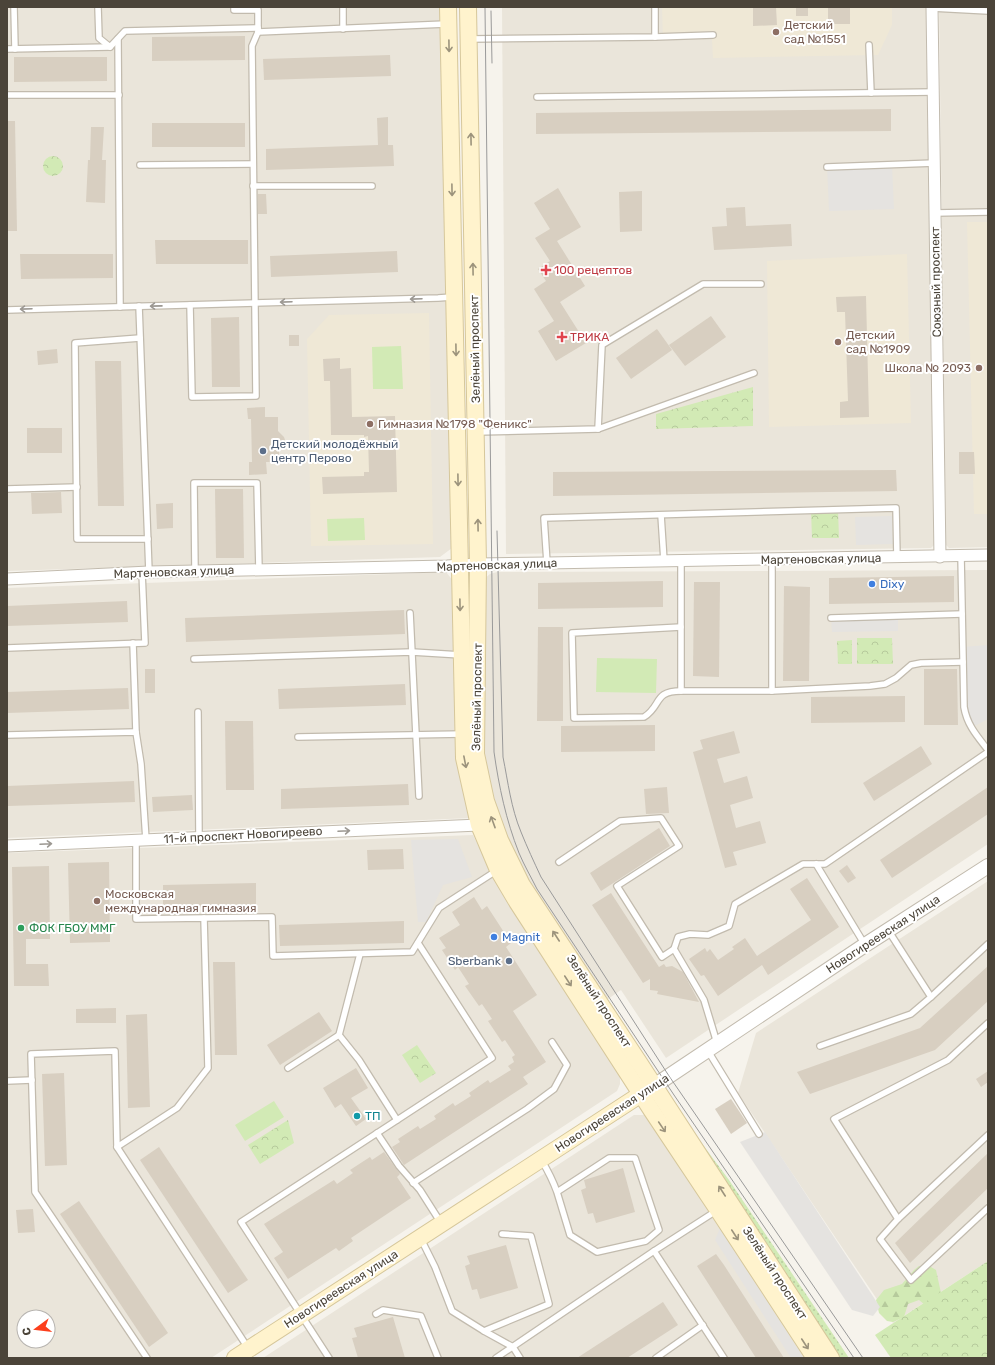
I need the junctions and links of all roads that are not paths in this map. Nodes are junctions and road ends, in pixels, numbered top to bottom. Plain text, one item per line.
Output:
1 (14, 7) edge
2 (98, 7) edge
3 (234, 7) edge
4 (343, 7) edge
5 (448, 7) edge
6 (468, 7) edge
7 (655, 7) edge
8 (932, 7) edge
9 (988, 11) edge
10 (448, 23) junction
11 (343, 29) junction
12 (258, 30) junction
13 (713, 35) dead end
14 (655, 37) junction
15 (118, 39) junction
16 (469, 39) junction
17 (869, 45) dead end
18 (110, 47) junction
19 (15, 48) junction
20 (7, 49) edge
21 (934, 92) junction
22 (871, 93) junction
23 (7, 95) edge
24 (119, 95) junction
25 (537, 98) dead end
26 (934, 163) junction
27 (253, 164) junction
28 (140, 165) dead end
29 (827, 167) dead end
30 (253, 186) junction
31 (372, 186) dead end
32 (988, 212) edge
33 (935, 213) junction
34 (761, 284) dead end
35 (454, 297) junction
36 (254, 303) junction
37 (190, 305) junction
38 (139, 306) junction
39 (120, 307) junction
40 (7, 310) edge
41 (140, 338) junction
42 (754, 372) dead end
43 (598, 428) junction
44 (476, 432) junction
45 (77, 487) junction
46 (7, 489) edge
47 (661, 515) junction
48 (148, 539) junction
49 (988, 555) edge
50 (961, 556) junction
51 (940, 557) junction
52 (897, 558) junction
53 (772, 559) junction
54 (681, 560) junction
55 (664, 561) junction
56 (547, 563) junction
57 (478, 564) junction
58 (460, 566) junction
59 (259, 570) junction
60 (195, 571) junction
61 (146, 572) junction
62 (7, 579) edge
63 (410, 613) dead end
64 (962, 614) junction
65 (831, 618) dead end
66 (681, 627) junction
67 (133, 643) junction
68 (7, 648) edge
69 (412, 652) junction
70 (461, 655) junction
71 (194, 659) dead end
72 (963, 662) junction
73 (681, 691) junction
74 (772, 691) junction
75 (198, 712) dead end
76 (136, 732) junction
77 (463, 734) junction
78 (7, 735) edge
79 (416, 735) junction
80 (298, 737) dead end
81 (988, 751) edge
82 (419, 796) dead end
83 (479, 825) junction
84 (199, 837) junction
85 (141, 840) junction
86 (7, 846) edge
87 (559, 862) dead end
88 (816, 864) junction
89 (988, 866) edge
90 (498, 870) junction
91 (204, 918) junction
92 (888, 930) junction
93 (418, 944) junction
94 (988, 944) edge
95 (865, 945) junction
96 (674, 949) junction
97 (360, 954) junction
98 (931, 997) junction
99 (988, 1023) edge
100 (340, 1035) junction
101 (552, 1042) dead end
102 (820, 1046) dead end
103 (712, 1047) junction
104 (288, 1068) dead end
105 (32, 1080) junction
106 (7, 1081) edge
107 (647, 1090) junction
108 (397, 1120) junction
109 (377, 1132) junction
110 (759, 1134) dead end
111 (988, 1135) edge
112 (117, 1147) junction
113 (540, 1159) junction
114 (414, 1183) junction
115 (556, 1192) junction
116 (988, 1208) edge
117 (718, 1210) junction
118 (898, 1219) junction
119 (441, 1223) junction
120 (502, 1234) dead end
121 (420, 1238) junction
122 (654, 1251) junction
123 (376, 1314) dead end
124 (301, 1315) junction
125 (703, 1325) junction
126 (484, 1331) junction
127 (513, 1347) junction
128 (249, 1349) junction
129 (328, 1357) edge
130 (147, 1358) edge
131 (235, 1358) edge
132 (438, 1358) edge
133 (496, 1358) edge
134 (520, 1358) edge
135 (656, 1358) edge
136 (724, 1358) edge
137 (815, 1358) edge
138 (831, 1358) edge

1 - 19 lane
2 - 18 lane
3 - 12 lane
4 - 11 lane
5 - 10 main road, Зелёный проспект
6 - 16 main road, Зелёный проспект
7 - 14 lane
8 - 9 lane
8 - 21 street, Союзный проспект
10 - 11 lane
10 -> 35 main road, Зелёный проспект
11 - 12 lane
12 - 15 lane
12 - 27 lane
13 - 14 lane
14 - 16 lane
15 - 18 lane
15 - 24 lane
44 -> 16 main road, Зелёный проспект
17 - 22 lane
18 - 19 lane
19 - 20 lane
21 - 22 lane
21 - 26 street, Союзный проспект
22 - 25 lane
23 - 24 lane
24 - 39 lane
26 - 29 lane
26 - 33 street, Союзный проспект
27 - 28 lane
27 - 30 lane
30 - 31 lane
30 - 36 lane
32 - 33 lane
33 - 51 street, Союзный проспект
34 - 43 lane
35 -> 36 lane
35 -> 58 main road, Зелёный проспект
36 - 37 lane
36 - 37 lane
37 -> 38 lane
38 - 39 lane
38 - 41 lane
39 -> 40 lane
41 - 45 lane
41 - 48 lane
42 - 43 lane
43 - 44 lane
57 -> 44 main road, Зелёный проспект
45 - 46 lane
45 - 48 lane
47 - 52 lane
47 - 55 lane
47 - 56 lane
48 - 61 lane
49 - 50 street, Мартеновская улица
50 - 51 street, Мартеновская улица
50 - 64 lane
51 - 52 street, Мартеновская улица
52 - 53 street, Мартеновская улица
53 - 54 street, Мартеновская улица
53 - 74 lane
54 - 55 street, Мартеновская улица
54 - 66 lane
55 - 56 street, Мартеновская улица
56 - 57 street, Мартеновская улица
57 - 58 street, Мартеновская улица
107 -> 57 main road, Зелёный проспект
58 - 59 street, Мартеновская улица
58 -> 70 main road, Зелёный проспект
59 - 60 street, Мартеновская улица
59 - 60 lane
60 - 61 street, Мартеновская улица
61 - 62 street, Мартеновская улица
61 - 67 lane
63 - 69 lane
64 - 65 lane
64 - 72 lane
66 - 73 lane
66 - 73 lane
67 - 68 lane
67 - 76 lane
69 - 70 lane
69 - 71 lane
69 - 79 lane
70 - 77 main road, Зелёный проспект
72 - 74 lane
72 - 81 lane
73 - 74 lane
75 - 84 lane
76 - 78 lane
76 - 85 lane
77 - 79 lane
77 -> 83 main road, Зелёный проспект
79 - 80 lane
79 - 82 lane
81 - 88 lane
84 -> 83 street, 11-й проспект Новогиреево
83 - 90 main road, Зелёный проспект
84 - 85 street, 11-й проспект Новогиреево
86 -> 85 street, 11-й проспект Новогиреево
85 - 91 lane
87 - 96 lane
88 - 95 lane
88 - 96 lane
89 - 92 street, Новогиреевская улица
90 - 93 lane
90 -> 107 main road, Зелёный проспект
91 - 97 lane
91 - 112 lane
92 - 95 street, Новогиреевская улица
92 - 98 lane
93 - 97 lane
93 - 108 lane
94 - 98 lane
95 - 103 street, Новогиреевская улица
96 - 103 lane
97 - 100 lane
98 - 102 lane
99 - 118 lane
100 - 104 lane
100 - 108 lane
101 - 114 lane
103 - 107 street, Новогиреевская улица
103 - 110 lane
105 - 106 lane
105 - 112 lane
105 - 130 lane
107 - 113 main road, Новогиреевская улица
107 -> 117 main road, Зелёный проспект
138 -> 107 main road, Зелёный проспект
108 - 109 lane
109 - 114 lane
109 - 124 lane
111 - 118 lane
112 - 128 lane
113 - 115 lane
113 - 119 main road, Новогиреевская улица
114 - 119 lane
115 - 115 lane
116 - 118 lane
117 - 122 lane
117 -> 137 main road, Зелёный проспект
119 - 121 main road, Новогиреевская улица
120 - 126 lane
121 - 124 main road, Новогиреевская улица
121 - 126 lane
122 - 125 lane
122 - 127 lane
123 - 132 lane
124 - 128 main road, Новогиреевская улица
124 - 129 lane
125 - 135 lane
125 - 136 lane
126 - 127 lane
127 - 133 lane
127 - 134 lane
128 - 131 main road, Новогиреевская улица

